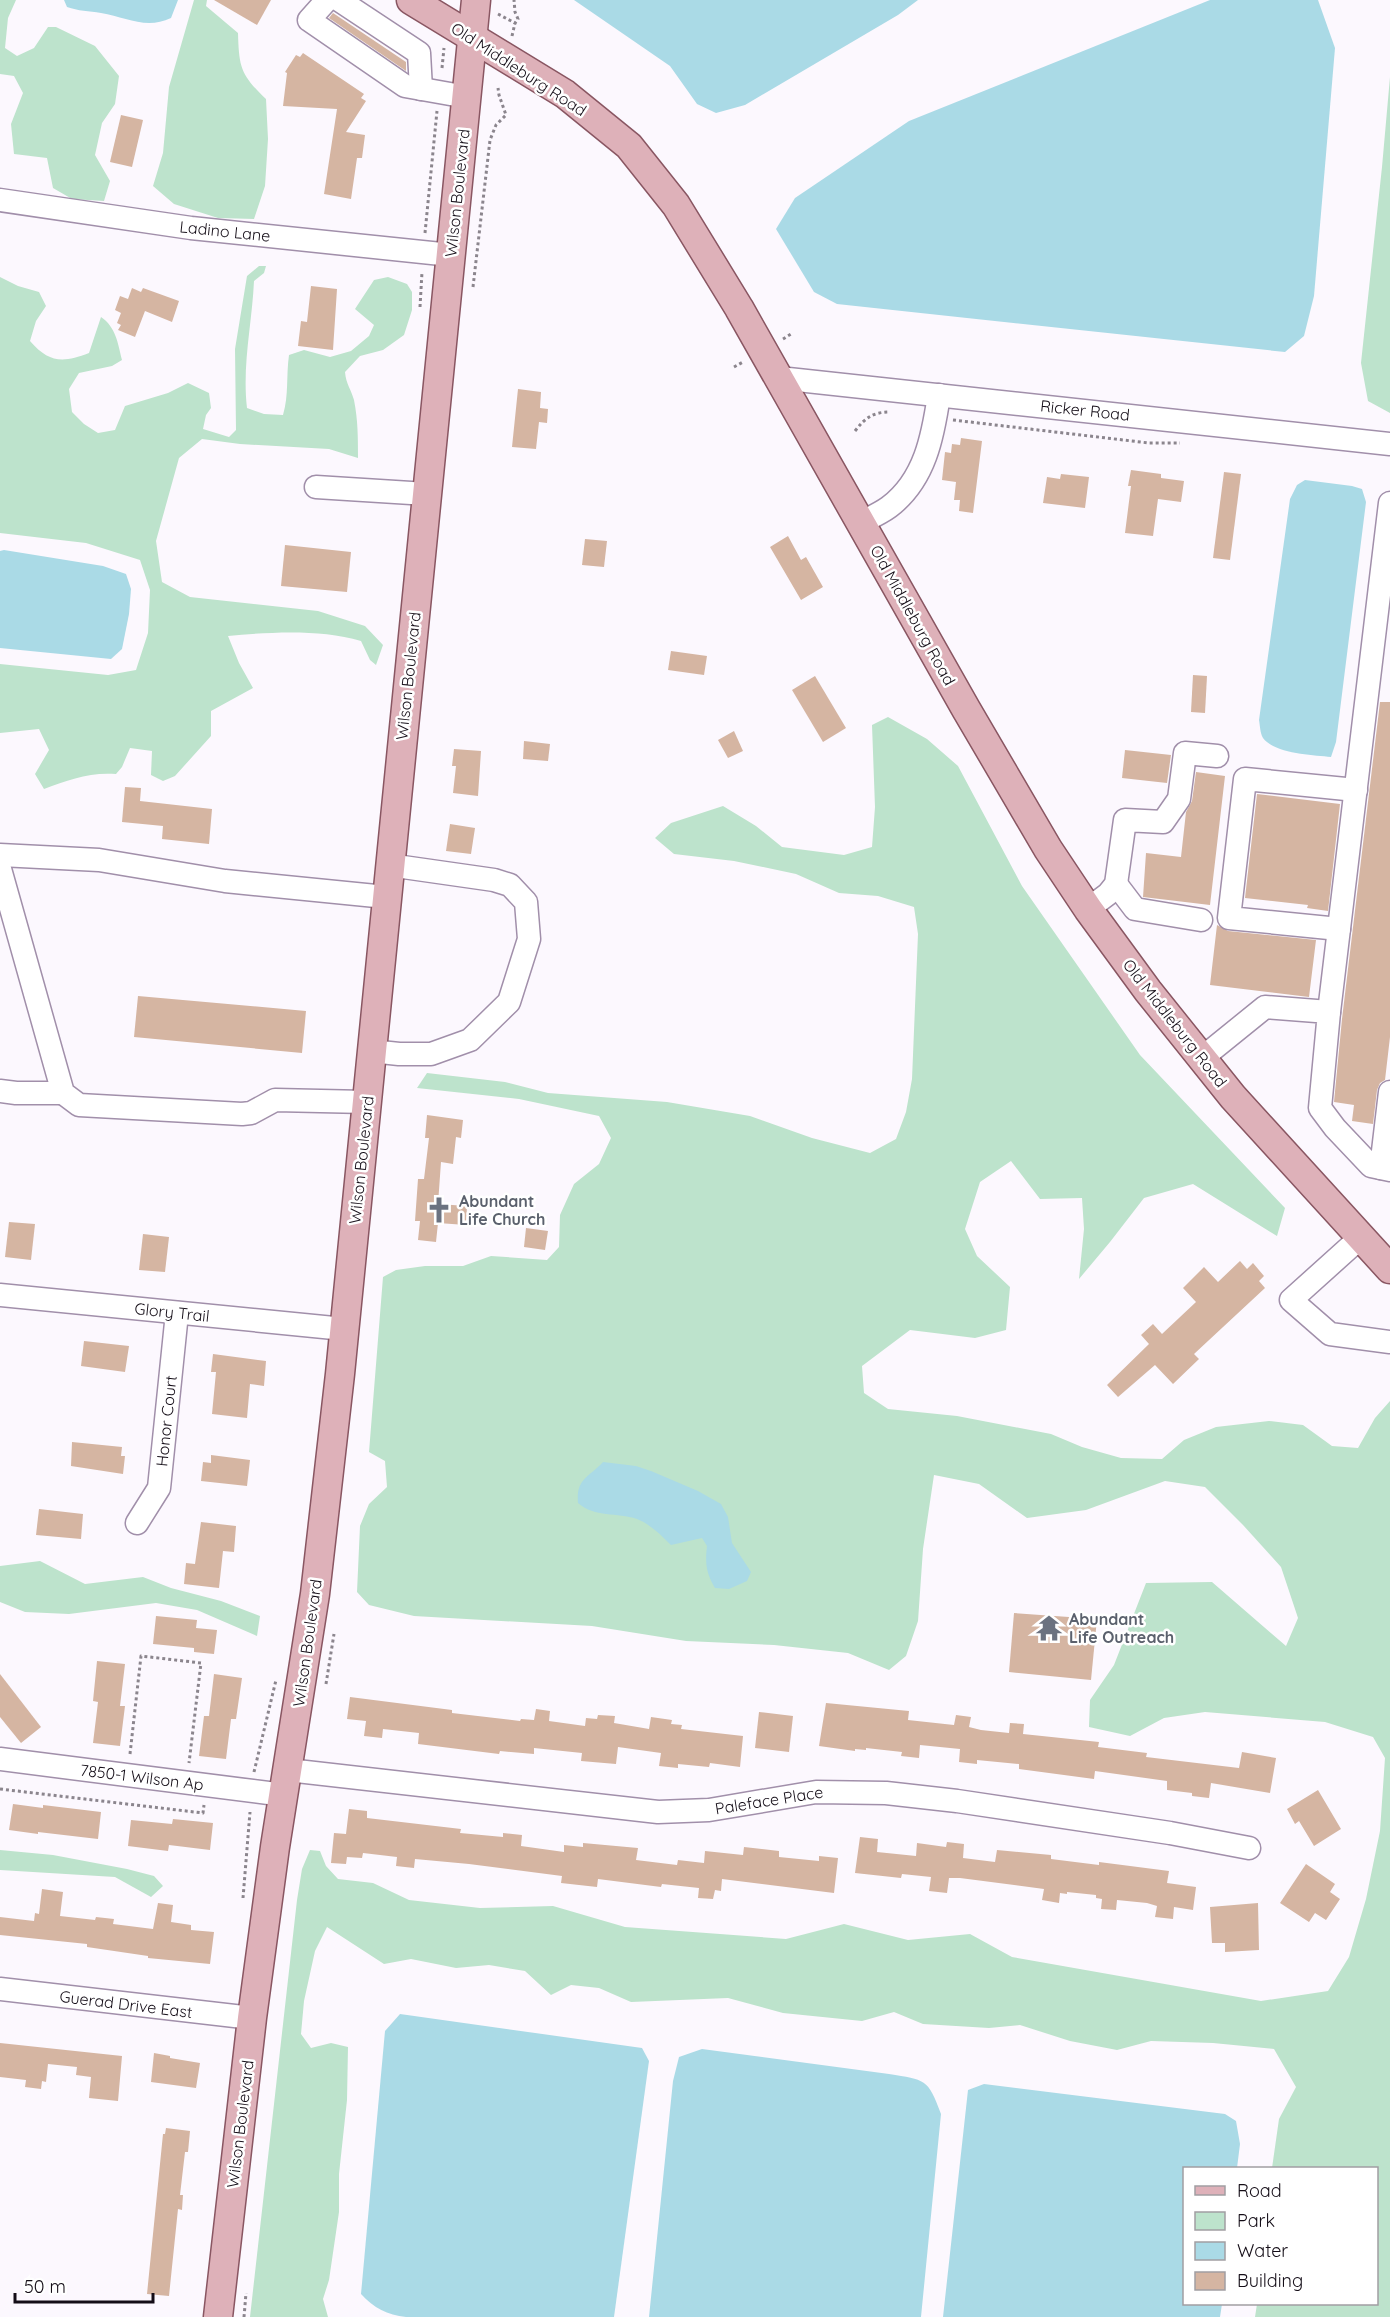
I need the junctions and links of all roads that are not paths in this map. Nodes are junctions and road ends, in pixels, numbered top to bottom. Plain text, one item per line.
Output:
1 (327, 0) edge
2 (339, 0) edge
3 (411, 0) edge
4 (476, 0) edge
5 (473, 38) junction
6 (430, 90) junction
7 (467, 97) junction
8 (0, 200) edge
9 (437, 253) junction
10 (779, 378) junction
11 (939, 395) junction
12 (1390, 444) edge
13 (316, 487) dead end
14 (427, 494) junction
15 (1390, 503) edge
16 (861, 523) junction
17 (1217, 756) dead end
18 (1356, 790) junction
19 (0, 855) edge
20 (389, 865) junction
21 (0, 869) edge
22 (1116, 884) junction
23 (386, 897) junction
24 (1088, 909) junction
25 (1201, 920) dead end
26 (1339, 928) junction
27 (1329, 1012) junction
28 (371, 1051) junction
29 (1202, 1058) junction
30 (0, 1090) edge
31 (1390, 1092) edge
32 (63, 1094) junction
33 (366, 1102) junction
34 (1386, 1169) edge
35 (1361, 1237) junction
36 (1390, 1269) edge
37 (0, 1295) edge
38 (177, 1313) junction
39 (344, 1329) junction
40 (1390, 1342) edge
41 (137, 1523) dead end
42 (0, 1759) edge
43 (286, 1782) junction
44 (1249, 1848) dead end
45 (0, 1989) edge
46 (252, 2018) junction
47 (218, 2317) edge

1 - 6 street
2 - 6 street
3 - 5 main road, Old Middleburg Road
4 - 5 main road, Wilson Boulevard
5 - 7 main road, Wilson Boulevard
5 - 10 main road, Old Middleburg Road
6 - 7 street
7 - 9 main road, Wilson Boulevard
8 - 9 street, Ladino Lane
9 - 14 main road, Wilson Boulevard
10 - 11 street, Ricker Road
10 - 16 main road, Old Middleburg Road
11 - 12 street, Ricker Road
11 - 16 street
13 - 14 street
14 - 20 main road, Wilson Boulevard
15 - 18 street
16 - 24 main road, Old Middleburg Road
17 - 22 street
18 - 26 street
18 - 26 street
19 - 23 street
20 - 23 main road, Wilson Boulevard
20 - 28 street
21 - 32 street
22 - 24 street
22 - 25 street
23 - 28 main road, Wilson Boulevard
24 - 29 main road, Old Middleburg Road
26 - 27 street
27 - 29 street
27 - 34 street
28 - 33 main road, Wilson Boulevard
29 - 35 main road, Old Middleburg Road
30 - 32 street
31 - 34 street
32 - 33 street
33 - 39 main road, Wilson Boulevard
35 - 36 main road, Old Middleburg Road
35 - 40 street
37 - 38 street, Glory Trail
38 - 39 street, Glory Trail
38 - 41 street, Honor Court
39 - 43 main road, Wilson Boulevard
42 - 43 street, 7850-1 Wilson Ap
43 - 44 street, Paleface Place
43 - 46 main road, Wilson Boulevard
45 - 46 street, Guerad Drive East
46 - 47 main road, Wilson Boulevard

